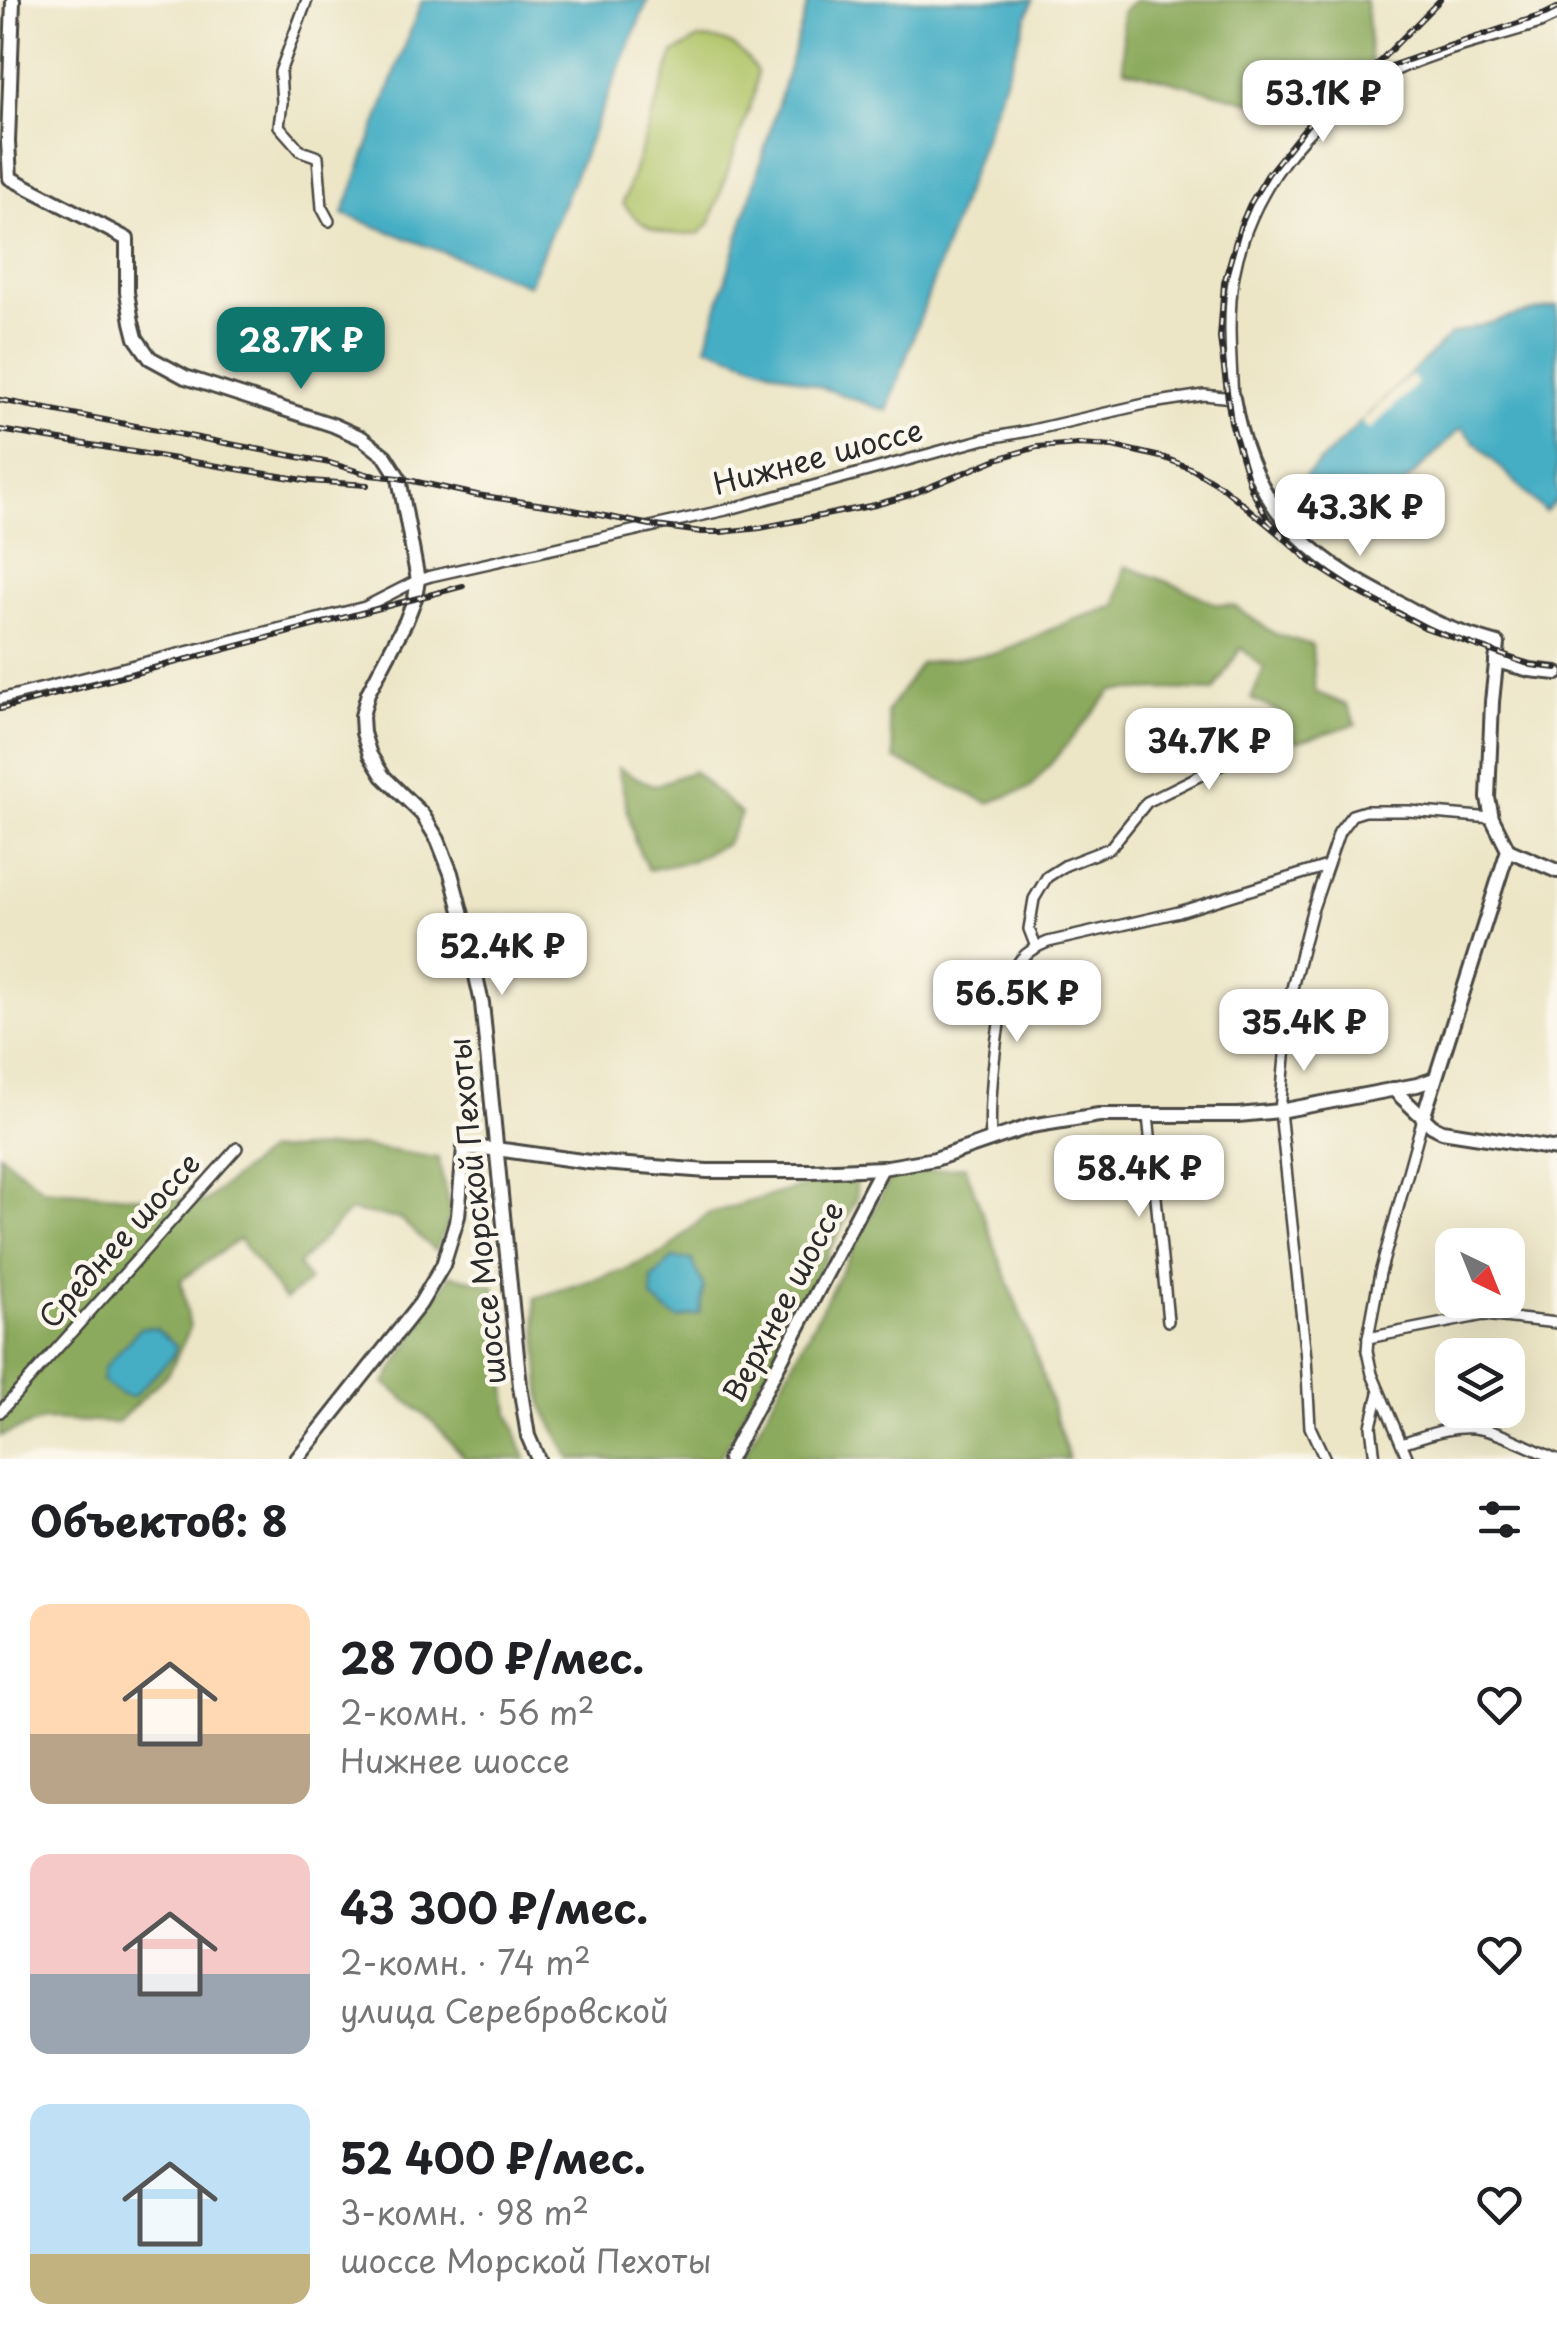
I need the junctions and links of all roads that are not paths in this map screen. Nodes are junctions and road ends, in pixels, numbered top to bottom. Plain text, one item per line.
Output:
1 (13, 0) edge
2 (307, 0) edge
3 (1557, 15) edge
4 (329, 221) dead end
5 (1233, 398) junction
6 (418, 580) junction
7 (1496, 661) junction
8 (1557, 673) edge
9 (0, 699) edge
10 (1230, 760) junction
11 (1492, 818) junction
12 (1508, 850) junction
13 (1327, 866) junction
14 (1557, 871) edge
15 (1036, 948) junction
16 (1435, 1079) junction
17 (1393, 1090) junction
18 (1280, 1111) junction
19 (1148, 1115) junction
20 (1424, 1118) junction
21 (991, 1138) junction
22 (238, 1148) dead end
23 (1557, 1149) edge
24 (496, 1150) junction
25 (882, 1168) junction
26 (1168, 1321) dead end
27 (1557, 1323) edge
28 (1368, 1338) junction
29 (1379, 1392) junction
30 (0, 1412) edge
31 (1402, 1443) junction
32 (297, 1459) edge
33 (538, 1459) edge
34 (729, 1459) edge
35 (1325, 1459) edge
36 (1375, 1459) edge
37 (1408, 1459) edge
38 (1556, 1459) edge

1 - 6 street
2 - 4 street
3 - 5 street
5 - 6 street, Нижнее шоссе
5 - 7 street
6 - 9 street, Нижнее шоссе
6 - 24 street, шоссе Морской Пехоты
7 - 8 street
7 - 11 street
10 - 10 street
10 - 15 street
11 - 12 street
11 - 13 street
12 - 14 street
12 - 16 street
13 - 15 street
13 - 18 street
15 - 21 street
16 - 17 street
16 - 20 street
17 - 18 street
17 - 20 street
18 - 19 street
18 - 35 street
19 - 21 street
19 - 26 street
20 - 23 street
20 - 28 street
21 - 25 street
22 - 30 street, Среднее шоссе
24 - 25 street
24 - 32 street
24 - 33 street, шоссе Морской Пехоты
25 - 34 street, Верхнее шоссе
27 - 28 street
28 - 29 street
29 - 31 street
29 - 36 street
31 - 37 street
31 - 38 street

